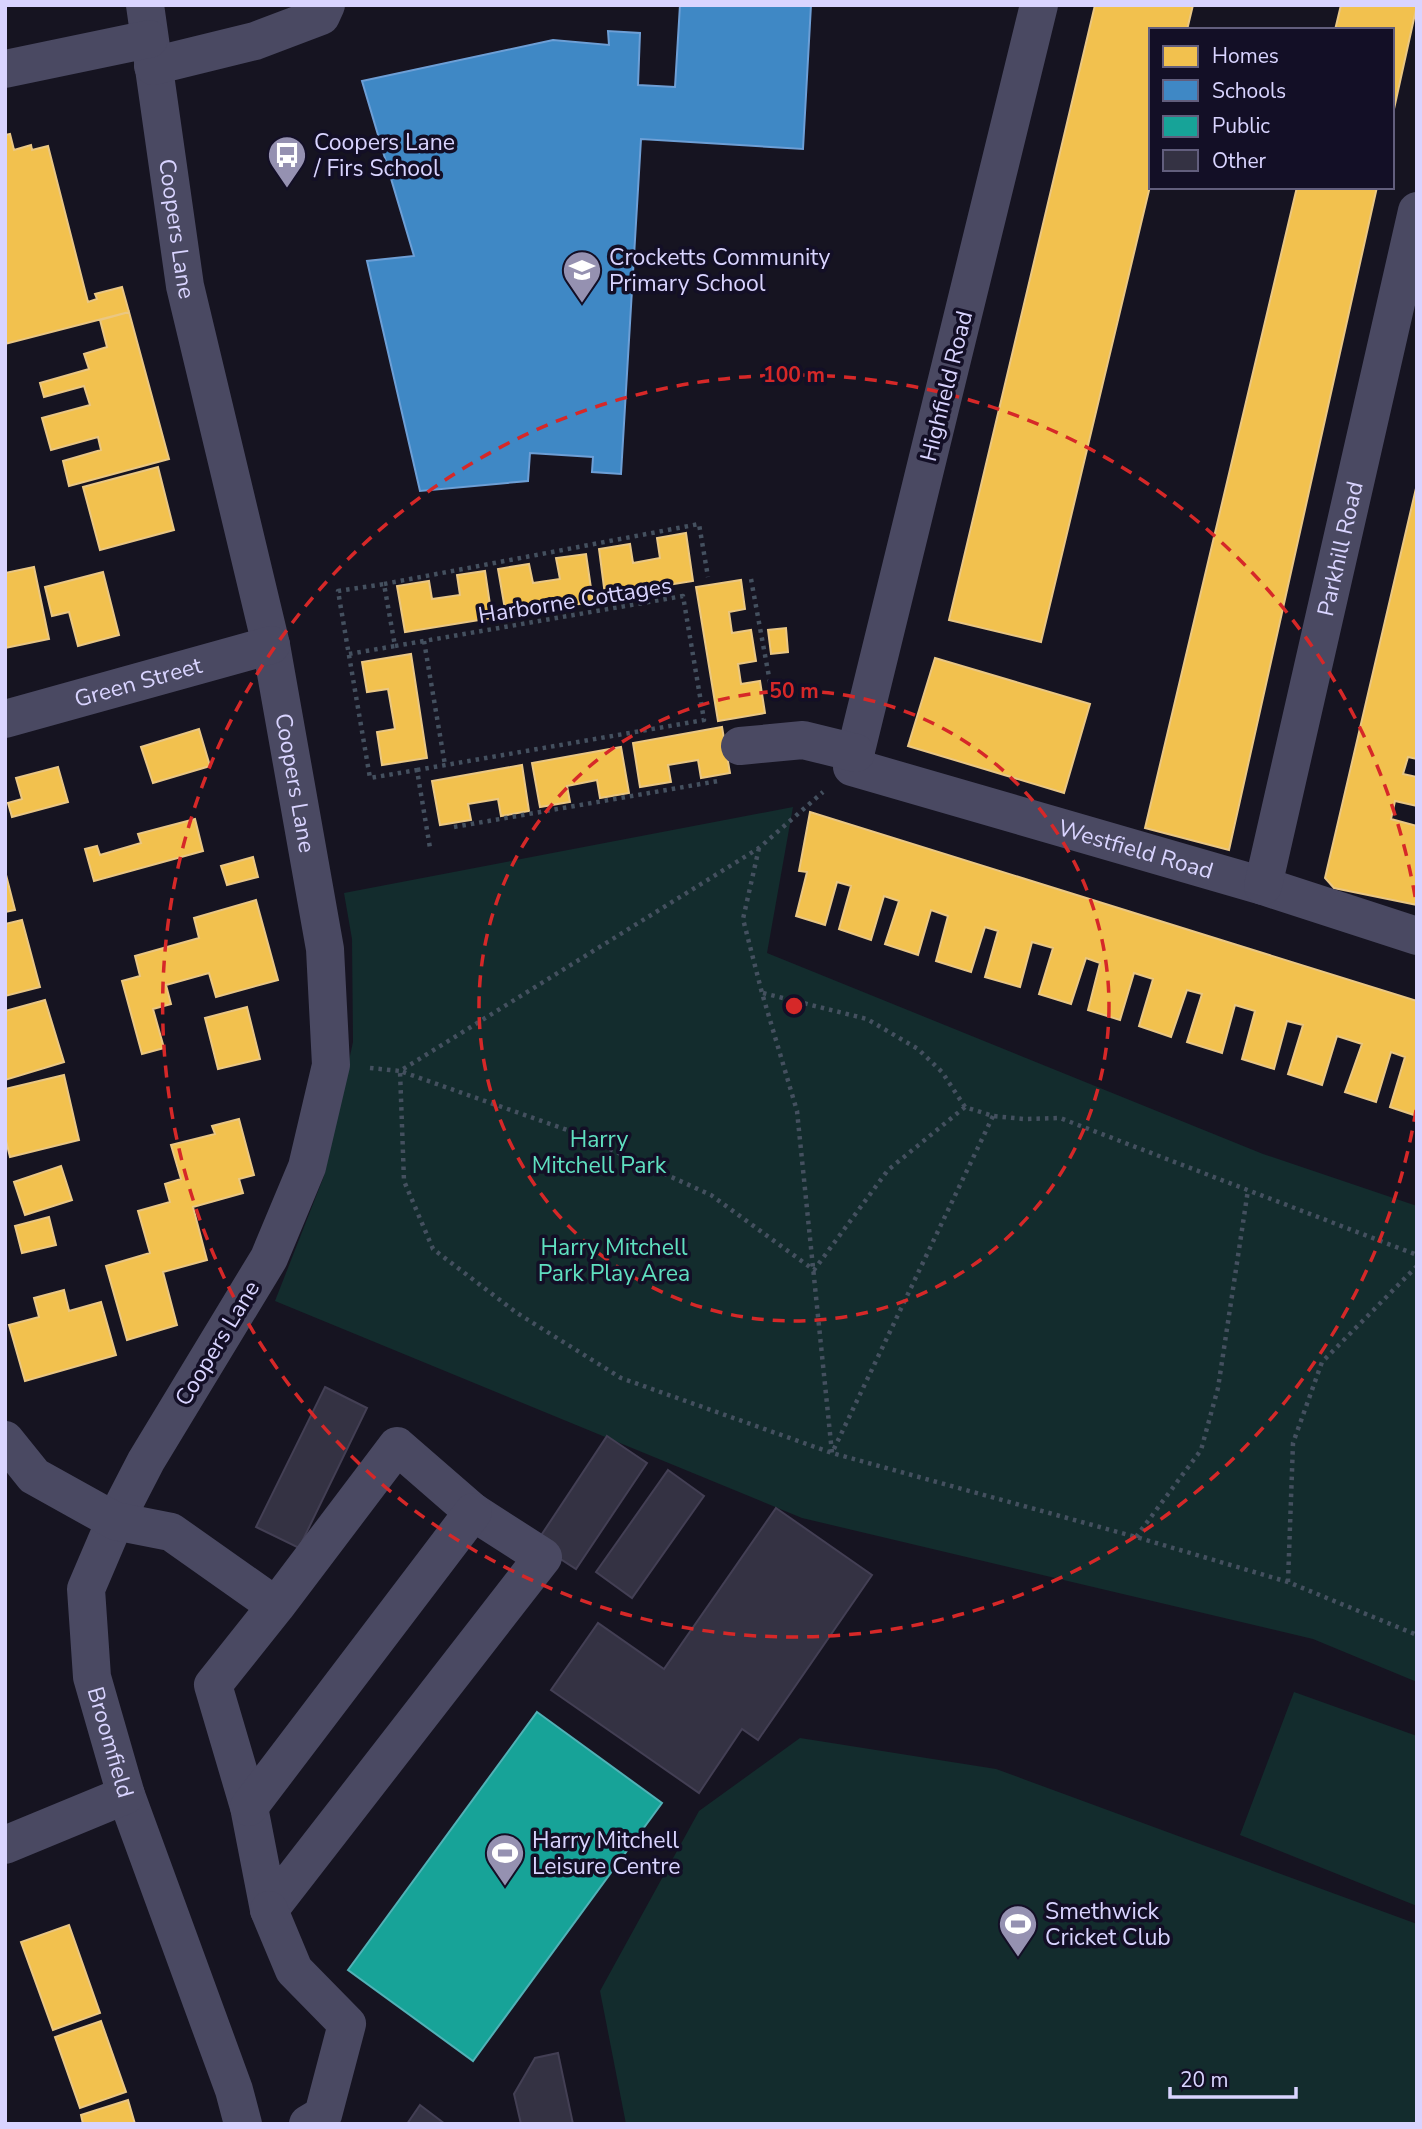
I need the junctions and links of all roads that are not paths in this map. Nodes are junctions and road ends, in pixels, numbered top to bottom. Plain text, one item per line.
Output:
1 (326, 5) edge
2 (1039, 5) edge
3 (149, 37) edge
4 (5, 69) edge
5 (1417, 211) edge
6 (271, 645) junction
7 (5, 719) edge
8 (740, 746) dead end
9 (854, 760) junction
10 (1263, 886) junction
11 (1417, 936) edge
12 (5, 1440) edge
13 (473, 1512) junction
14 (115, 1521) junction
15 (276, 1606) junction
16 (126, 1795) junction
17 (249, 1807) junction
18 (5, 1845) edge
19 (269, 1909) junction
20 (238, 2107) edge
21 (264, 2124) edge
22 (308, 2124) edge

1 - 3 street
2 - 9 street, Highfield Road
3 - 4 street
3 - 6 street, Coopers Lane
5 - 10 street, Parkhill Road
6 - 7 street, Green Street
6 - 14 street, Coopers Lane
8 - 9 street, Westfield Road
9 - 10 street, Westfield Road
10 - 11 street, Westfield Road
12 - 14 street
13 - 15 street
13 - 17 street
13 - 19 street
14 - 15 street
14 - 16 street, Broomfield
15 - 17 street
16 - 18 street
16 - 20 street, Broomfield
17 - 19 street
19 - 22 street
20 - 21 street

